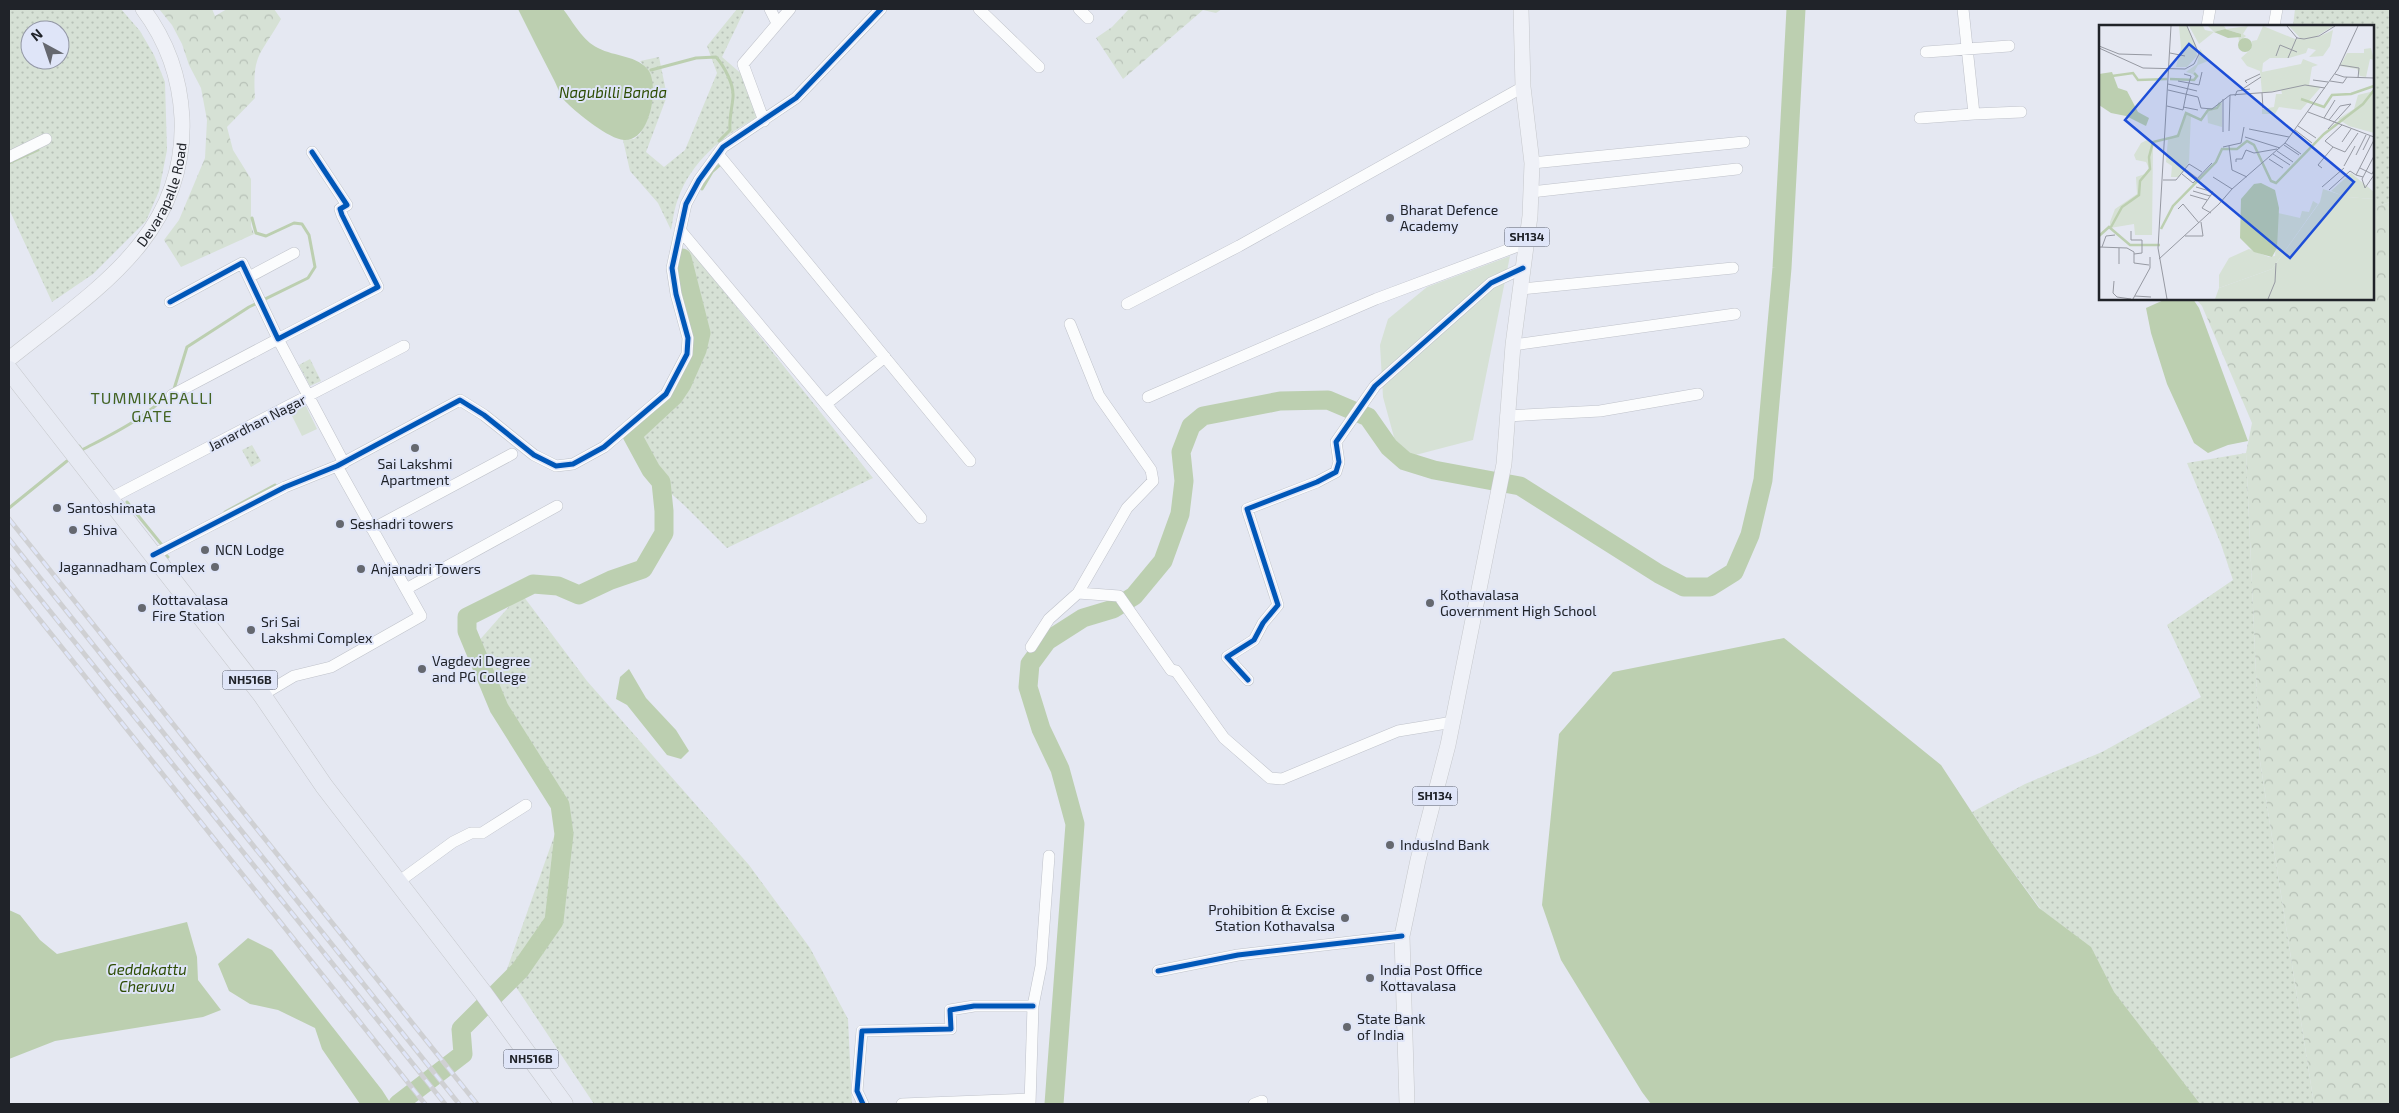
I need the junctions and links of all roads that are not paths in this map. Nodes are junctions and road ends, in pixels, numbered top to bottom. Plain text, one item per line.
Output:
1 (143, 9) edge
2 (770, 9) edge
3 (790, 9) edge
4 (881, 9) edge
5 (979, 9) edge
6 (1079, 9) edge
7 (1521, 9) edge
8 (1963, 9) edge
9 (2210, 9) edge
10 (2276, 9) edge
11 (1088, 18) dead end
12 (777, 23) junction
13 (2207, 25) edge
14 (2274, 25) edge
15 (2009, 46) dead end
16 (1967, 49) junction
17 (1926, 52) dead end
18 (1039, 67) dead end
19 (1522, 87) junction
20 (2021, 112) dead end
21 (1974, 114) junction
22 (1920, 118) dead end
23 (764, 121) junction
24 (46, 138) dead end
25 (1744, 142) dead end
26 (312, 152) dead end
27 (718, 155) junction
28 (9, 157) edge
29 (1532, 163) junction
30 (1737, 169) dead end
31 (1531, 192) junction
32 (680, 230) junction
33 (1526, 243) junction
34 (294, 253) dead end
35 (1523, 268) junction
36 (1732, 268) dead end
37 (249, 277) junction
38 (1521, 289) junction
39 (170, 302) dead end
40 (1127, 304) dead end
41 (1735, 314) dead end
42 (1070, 324) dead end
43 (278, 339) junction
44 (1513, 345) junction
45 (404, 346) dead end
46 (885, 357) junction
47 (9, 359) edge
48 (9, 370) edge
49 (1698, 394) dead end
50 (172, 395) dead end
51 (308, 396) junction
52 (1148, 396) dead end
53 (826, 404) junction
54 (1506, 416) junction
55 (512, 454) dead end
56 (970, 461) dead end
57 (341, 464) junction
58 (109, 499) junction
59 (557, 506) dead end
60 (921, 518) dead end
61 (372, 529) junction
62 (153, 555) junction
63 (406, 589) junction
64 (1078, 593) junction
65 (1031, 646) dead end
66 (1248, 680) dead end
67 (262, 695) junction
68 (1453, 722) junction
69 (526, 805) dead end
70 (1049, 856) dead end
71 (397, 883) junction
72 (1402, 936) junction
73 (1158, 971) dead end
74 (1033, 1006) junction
75 (1030, 1101) edge
76 (564, 1104) edge
77 (863, 1104) edge
78 (902, 1104) edge
79 (1254, 1104) edge
80 (1262, 1104) edge
81 (1407, 1104) edge

1 - 47 main road, Devarapalle Road
2 - 12 street
3 - 12 street
4 - 23 street
5 - 18 street
6 - 11 street
7 - 19 main road, SH134
8 - 16 street
9 - 13 street
10 - 14 street
12 - 23 street
15 - 16 street
16 - 17 street
16 - 21 street
19 - 29 main road, SH134
19 - 40 street
20 - 21 street
21 - 22 street
23 - 27 street
24 - 28 street
25 - 29 street
26 - 43 street
27 - 32 street
27 - 46 street
29 - 31 main road, SH134
30 - 31 street
31 - 33 main road, SH134
32 - 53 street
32 - 57 street
33 - 35 main road, SH134
33 - 52 street
34 - 37 street
35 - 38 main road, SH134
35 - 66 street
36 - 38 street
37 - 39 street
37 - 43 street
38 - 44 main road, SH134
41 - 44 street
42 - 64 street
43 - 50 street
43 - 51 street
44 - 54 main road, SH134
45 - 51 street, Janardhan Nagar
46 - 53 street
46 - 56 street
48 - 58 highway, NH516B
49 - 54 street
51 - 57 street
51 - 58 street, Janardhan Nagar
53 - 60 street
54 - 68 main road, SH134
55 - 61 street
57 - 61 street
57 - 62 street
58 - 62 highway, NH516B
59 - 63 street
61 - 63 street
62 - 67 highway, NH516B
63 - 67 street
64 - 65 street
64 - 68 street
67 - 71 highway, NH516B
68 - 72 main road, SH134
69 - 71 street
70 - 74 street
71 - 76 highway, NH516B
72 - 73 street
72 - 81 main road, SH134
74 - 75 street
74 - 77 street
75 - 78 street
79 - 80 street

